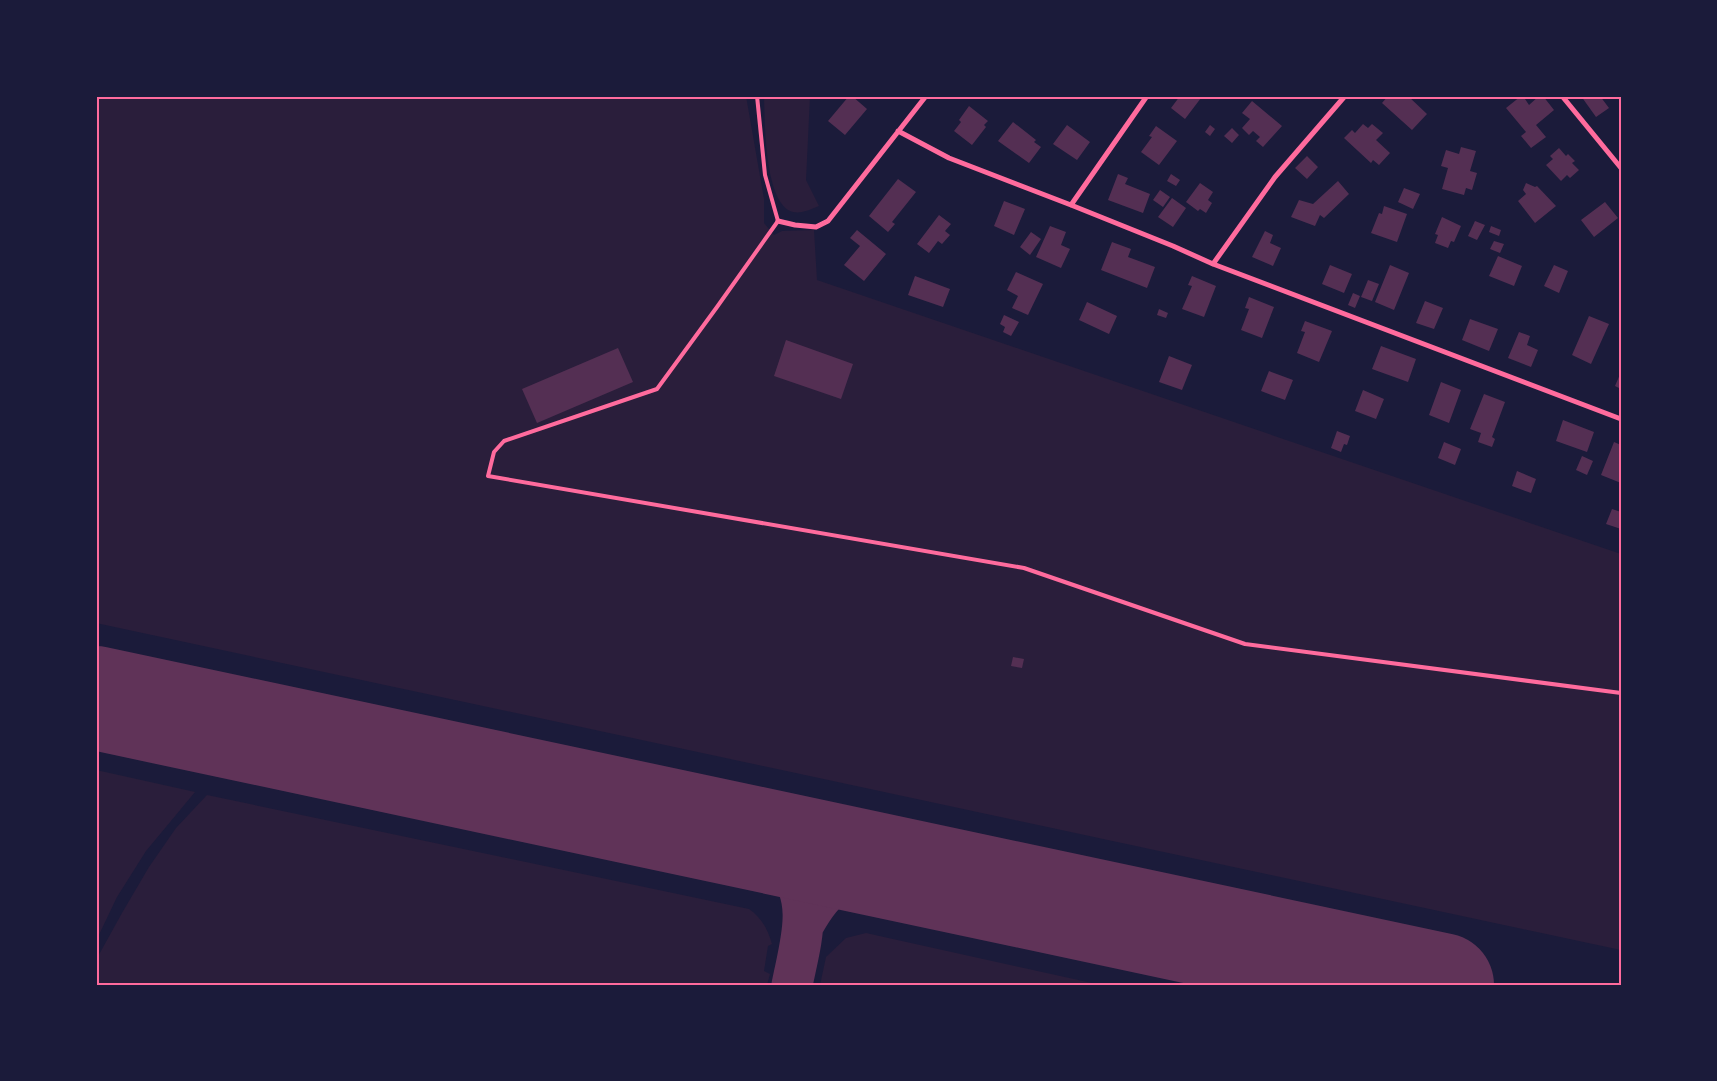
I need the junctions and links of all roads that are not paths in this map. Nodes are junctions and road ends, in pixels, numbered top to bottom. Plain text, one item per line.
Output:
1 (757, 96) edge
2 (926, 96) edge
3 (1147, 96) edge
4 (1345, 96) edge
5 (1562, 96) edge
6 (898, 131) junction
7 (1621, 168) edge
8 (1071, 204) junction
9 (778, 221) junction
10 (1213, 264) junction
11 (1621, 419) edge
12 (1621, 693) edge

1 - 9 lane
2 - 6 street
3 - 8 street
4 - 10 street
5 - 7 street
6 - 8 street
6 - 9 street
8 - 10 street
9 - 12 lane
10 - 11 street

